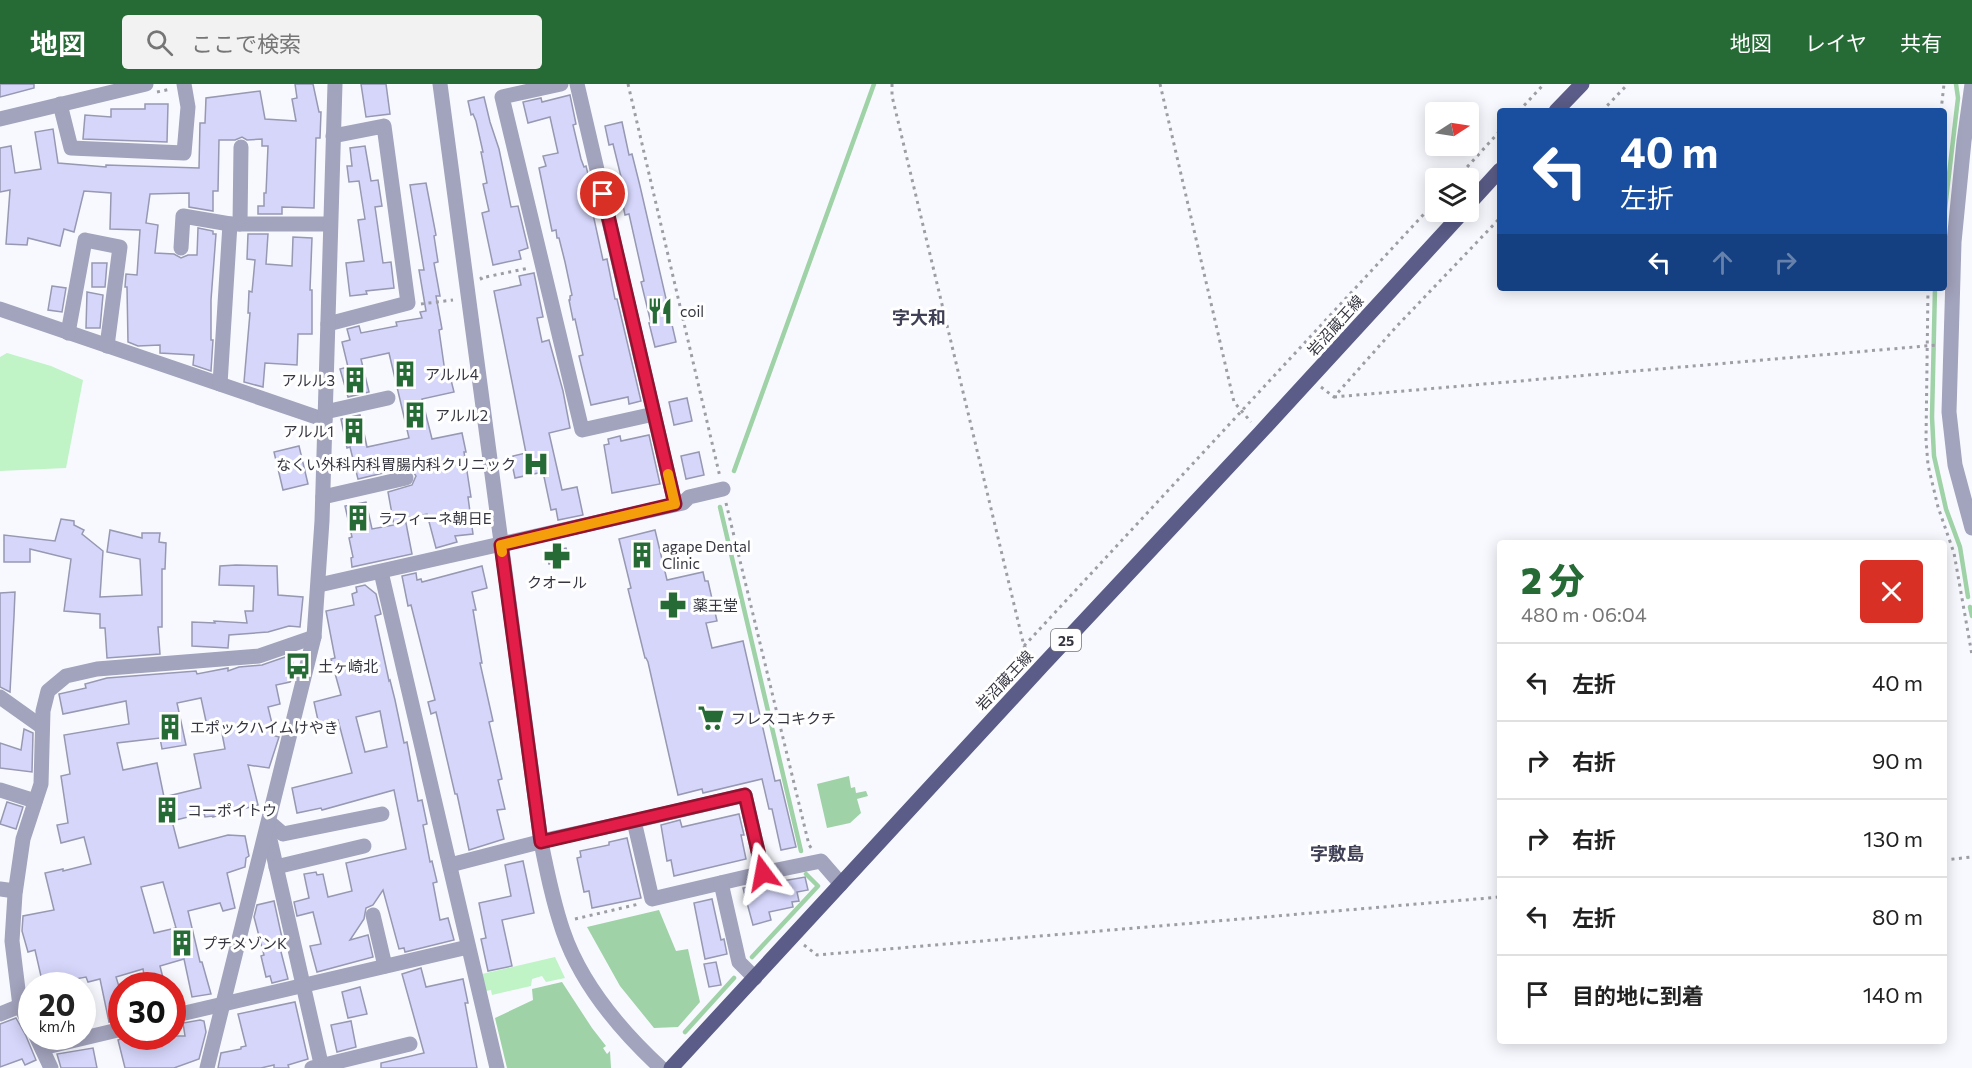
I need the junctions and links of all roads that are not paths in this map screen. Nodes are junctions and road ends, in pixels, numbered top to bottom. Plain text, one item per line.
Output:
1 (142, 84) edge
2 (184, 84) edge
3 (335, 84) edge
4 (440, 84) edge
5 (561, 84) edge
6 (577, 84) edge
7 (1582, 84) edge
8 (1972, 84) edge
9 (60, 104) junction
10 (1559, 108) edge
11 (0, 119) edge
12 (333, 136) junction
13 (241, 147) dead end
14 (1497, 173) edge
15 (1479, 193) edge
16 (1453, 222) edge
17 (235, 224) junction
18 (330, 224) junction
19 (181, 248) dead end
20 (0, 309) edge
21 (328, 324) junction
22 (68, 333) junction
23 (107, 346) junction
24 (220, 384) junction
25 (388, 398) dead end
26 (654, 414) junction
27 (325, 416) junction
28 (406, 478) dead end
29 (723, 489) road end
30 (323, 497) junction
31 (675, 504) junction
32 (1972, 528) edge
33 (501, 545) junction
34 (381, 572) junction
35 (319, 585) junction
36 (314, 637) junction
37 (0, 697) edge
38 (42, 727) junction
39 (0, 790) edge
40 (35, 801) junction
41 (382, 814) dead end
42 (634, 821) junction
43 (269, 825) junction
44 (541, 842) junction
45 (364, 846) dead end
46 (450, 865) junction
47 (276, 867) junction
48 (763, 873) junction
49 (721, 883) junction
50 (841, 884) junction
51 (8, 890) edge
52 (373, 915) dead end
53 (468, 946) junction
54 (385, 966) junction
55 (755, 978) junction
56 (304, 986) junction
57 (18, 990) edge
58 (222, 1004) junction
59 (18, 1007) edge
60 (186, 1013) edge
61 (0, 1014) edge
62 (410, 1044) dead end
63 (43, 1050) edge
64 (318, 1067) edge
65 (51, 1068) edge
66 (207, 1068) edge
67 (497, 1068) edge
68 (661, 1068) edge
69 (671, 1068) edge

1 - 9 street
2 - 9 street
3 - 12 street
4 - 33 street
5 - 26 street
6 - 26 street
7 - 10 main road
8 - 32 street
9 - 11 street
12 - 18 street
12 - 21 street
13 - 17 street
14 - 15 main road
16 - 50 main road, 岩沼蔵王線 / 25
17 - 18 street
17 - 19 street
17 - 24 street
18 - 21 street
20 - 22 street
21 - 27 street
22 - 23 street
22 - 23 street
23 - 24 street
24 - 27 street
25 - 27 street
26 - 31 street
27 - 30 street
28 - 30 street
29 - 31 street
30 - 35 street
31 - 33 street
33 - 34 street
33 - 44 street
34 - 35 street
34 - 46 street
35 - 36 street
36 - 38 street
36 - 43 street
37 - 38 street
38 - 40 street
39 - 40 street
40 - 51 street
41 - 43 street
42 - 44 street
42 - 48 street
42 - 49 street
43 - 47 street
43 - 58 street
44 - 46 street
44 - 68 street
45 - 47 street
46 - 53 street
47 - 56 street
48 - 49 street
48 - 50 street
49 - 55 street
50 - 55 main road, 岩沼蔵王線 / 25
51 - 57 street
52 - 54 street
53 - 54 street
53 - 67 street
54 - 56 street
55 - 69 main road, 岩沼蔵王線 / 25
56 - 58 street
56 - 64 street
58 - 60 street
58 - 66 street
59 - 61 street
62 - 64 street
63 - 65 street

